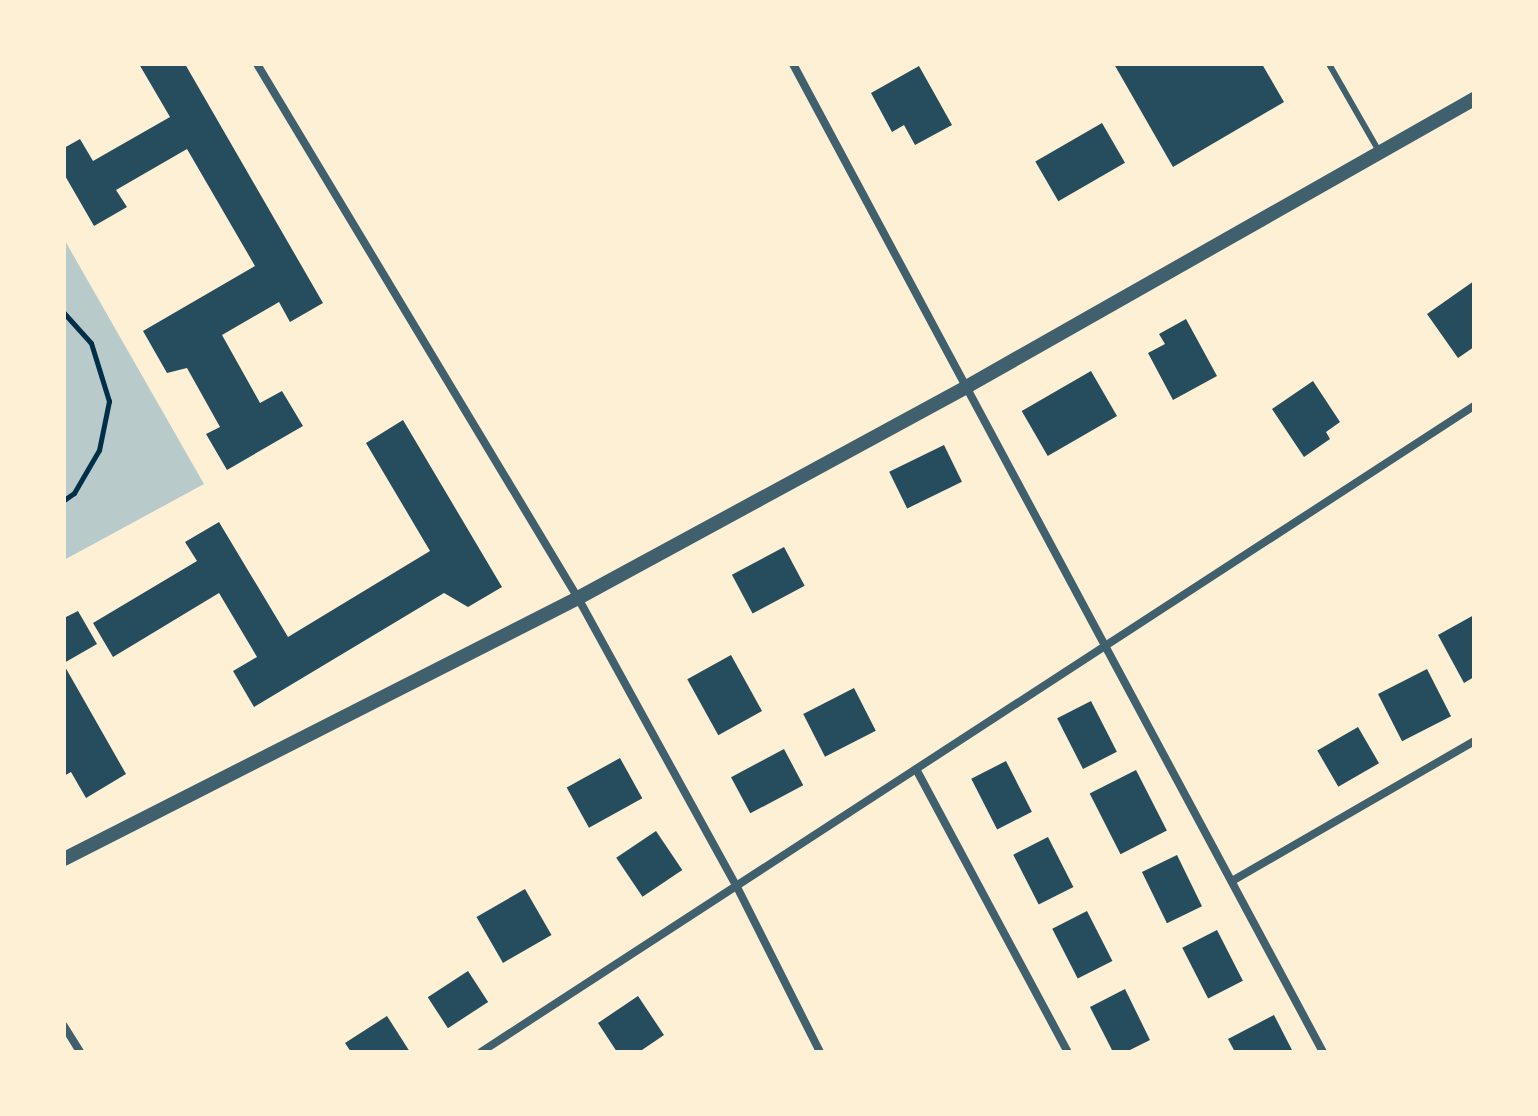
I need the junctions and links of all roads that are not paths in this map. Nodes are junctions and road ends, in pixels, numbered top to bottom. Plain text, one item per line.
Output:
1 (257, 64) edge
2 (793, 64) edge
3 (1329, 64) edge
4 (1474, 99) edge
5 (1380, 153) junction
6 (968, 386) junction
7 (1474, 406) edge
8 (578, 598) junction
9 (1103, 647) junction
10 (1474, 741) edge
11 (916, 769) junction
12 (64, 859) edge
13 (1232, 881) junction
14 (736, 885) junction
15 (64, 1026) edge
16 (80, 1052) edge
17 (481, 1052) edge
18 (820, 1052) edge
19 (1068, 1052) edge
20 (1323, 1052) edge

1 - 8 street
2 - 6 street
3 - 5 lane
4 - 5 street
5 - 6 street
6 - 8 street
6 - 9 street
7 - 9 street
8 - 12 street
8 - 14 street
9 - 11 street
9 - 13 street
10 - 13 street
11 - 14 street
11 - 19 street
13 - 20 street
14 - 17 street
14 - 18 street
15 - 16 street

